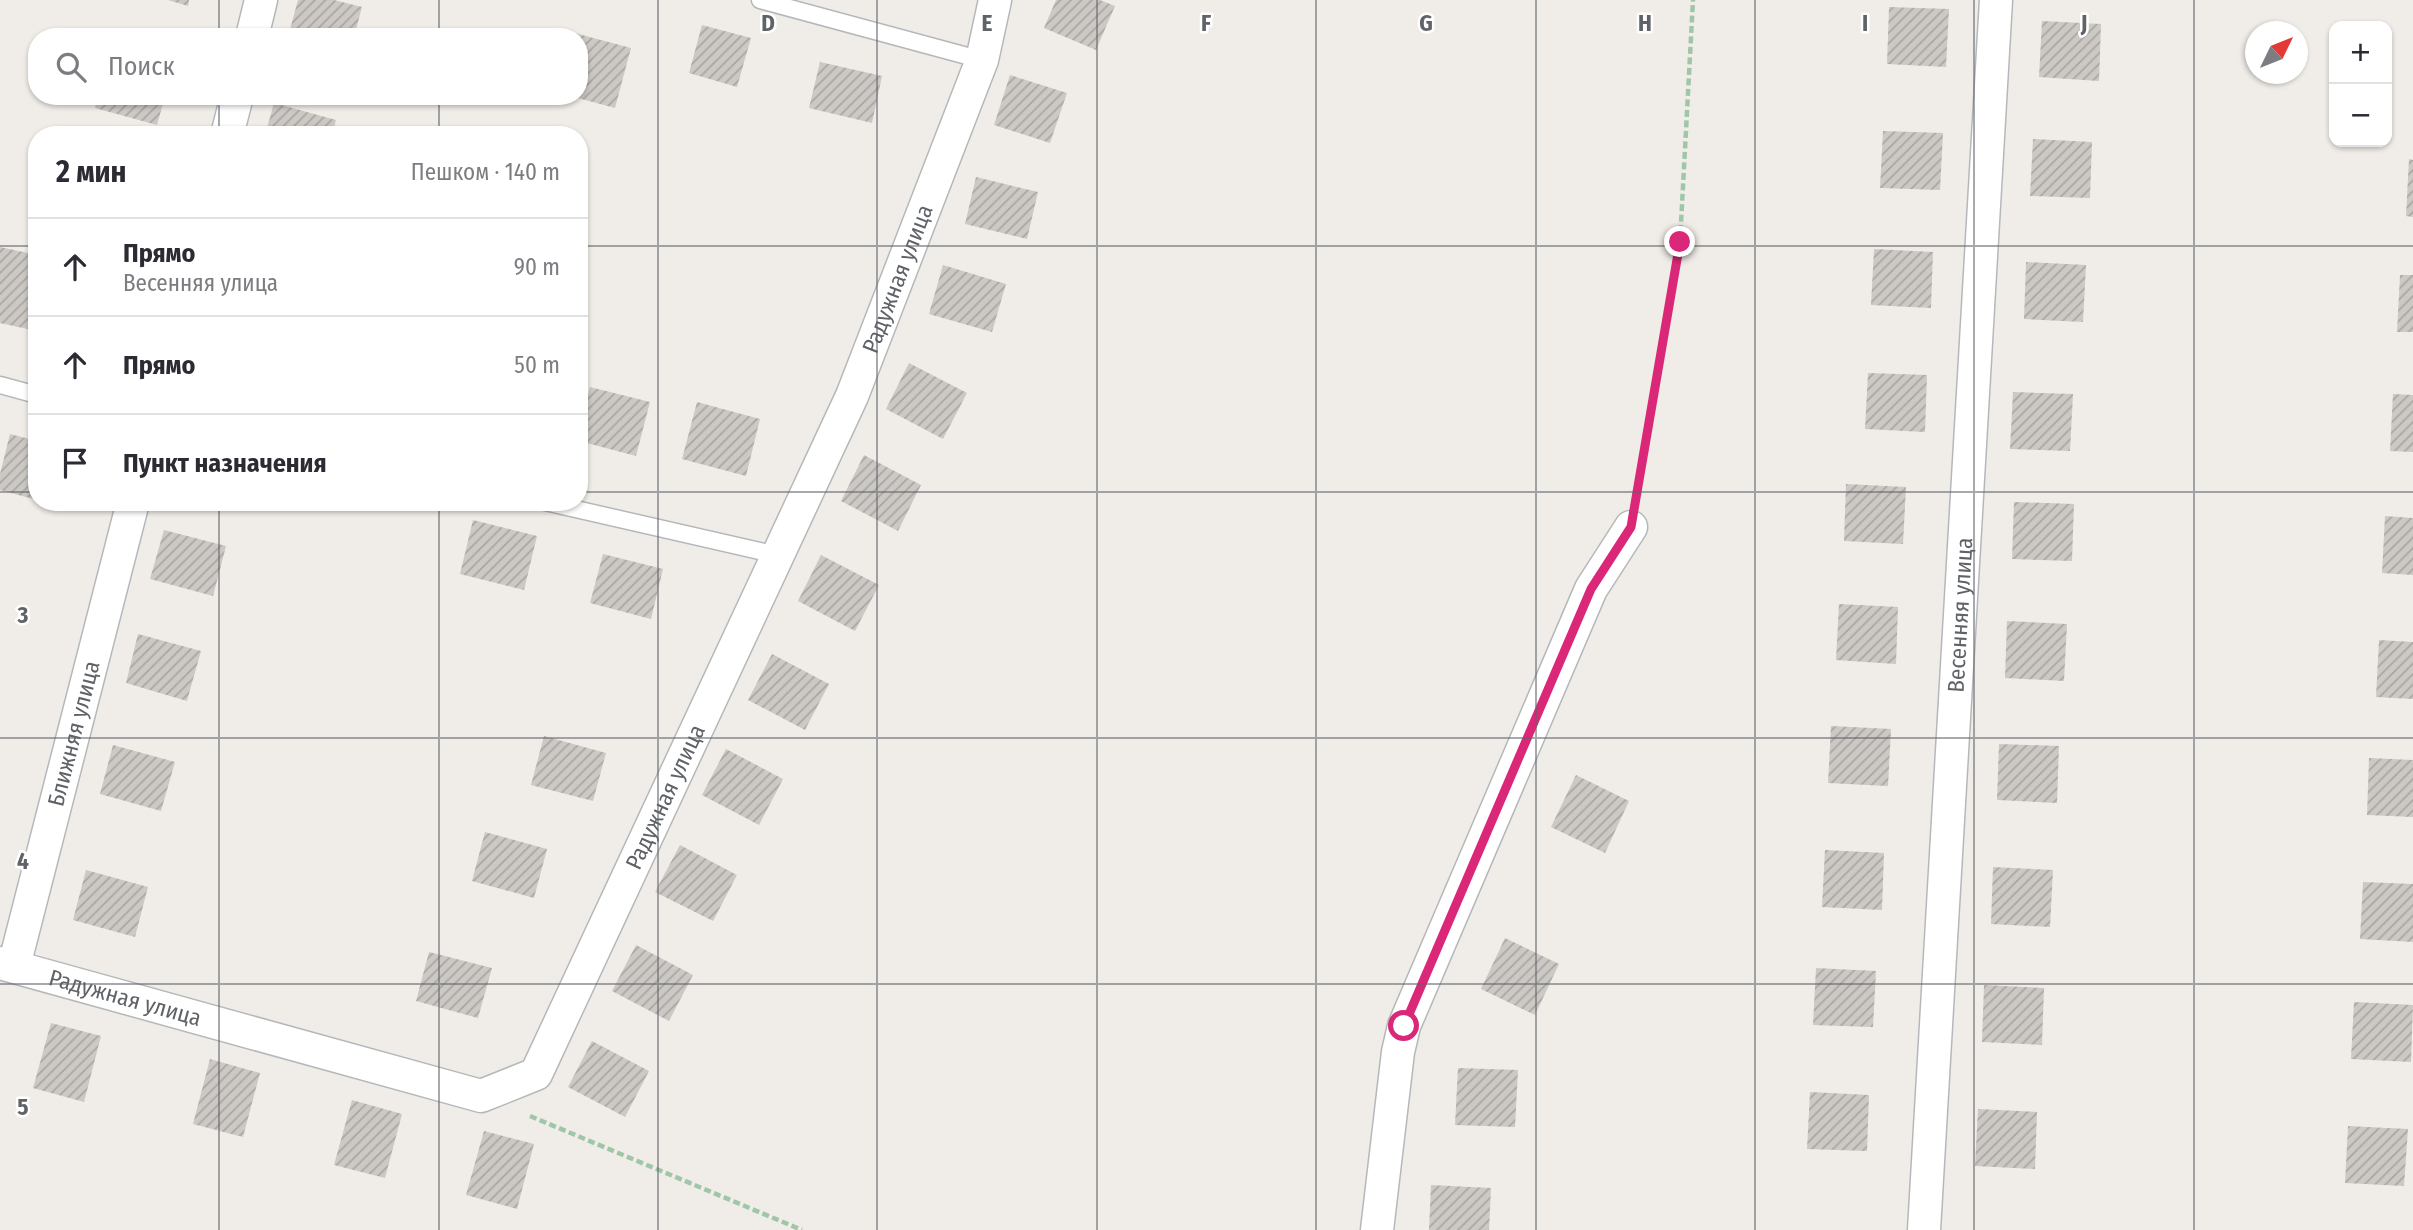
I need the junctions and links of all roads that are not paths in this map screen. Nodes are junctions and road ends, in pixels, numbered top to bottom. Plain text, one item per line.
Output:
1 (261, 0) edge
2 (760, 0) edge
3 (995, 0) edge
4 (1996, 0) edge
5 (254, 28) edge
6 (982, 60) junction
7 (235, 105) edge
8 (229, 126) edge
9 (0, 385) edge
10 (28, 393) edge
11 (131, 511) edge
12 (584, 511) edge
13 (1631, 527) road end
14 (777, 555) junction
15 (7, 964) edge
16 (1377, 1230) edge
17 (1924, 1230) edge

1 - 5 street
2 - 6 lane
3 - 6 street, Радужная улица
4 - 17 street, Весенняя улица
6 - 14 street, Радужная улица
7 - 8 street
9 - 10 lane
11 - 15 street, Ближняя улица
12 - 14 lane
13 - 16 street
14 - 15 street, Радужная улица

